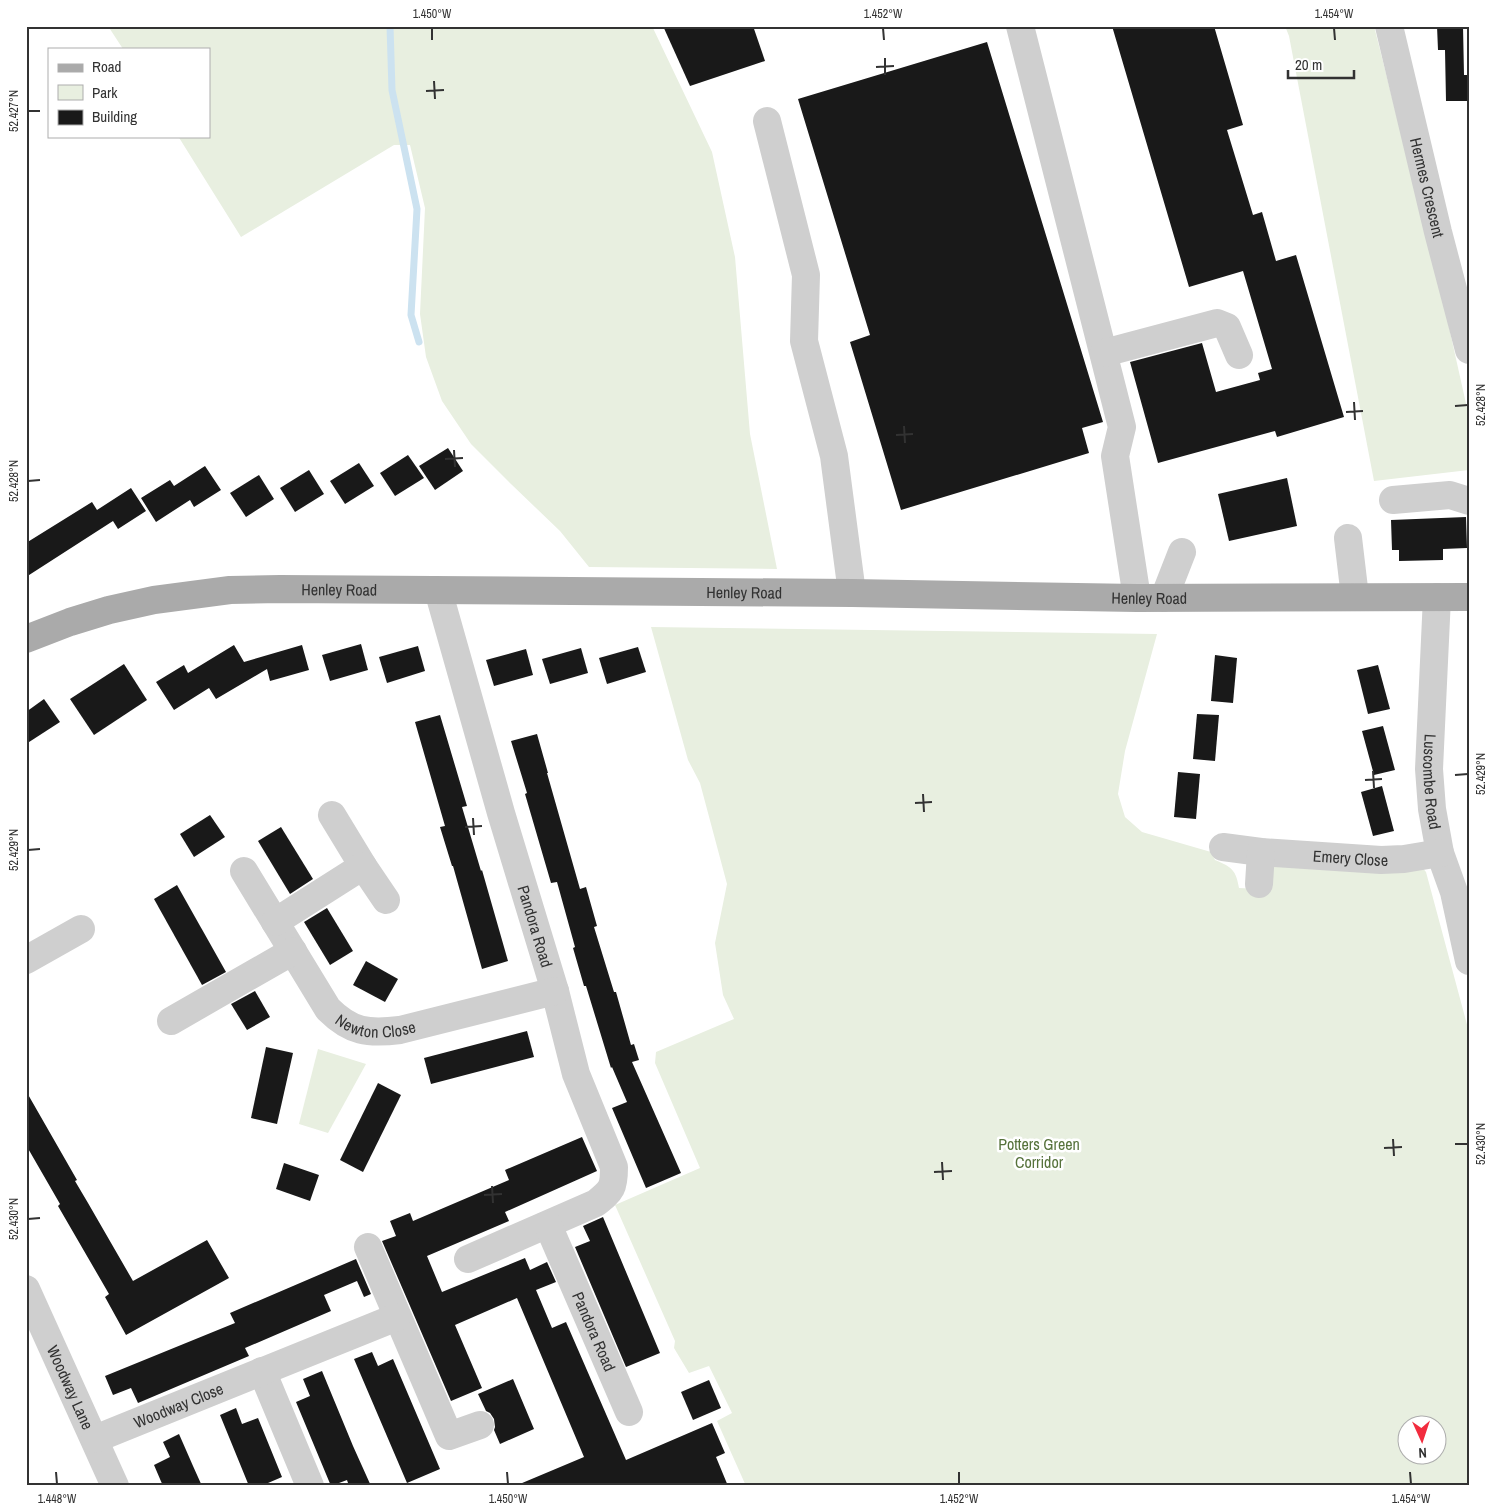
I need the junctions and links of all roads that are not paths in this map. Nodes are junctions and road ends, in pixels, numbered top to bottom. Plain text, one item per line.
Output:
1 (1020, 26) edge
2 (1389, 26) edge
3 (767, 121) dead end
4 (1460, 277) edge
5 (1469, 350) edge
6 (1104, 353) junction
7 (1239, 355) dead end
8 (1393, 500) dead end
9 (1469, 501) edge
10 (1348, 538) dead end
11 (1182, 552) dead end
12 (438, 590) junction
13 (852, 593) junction
14 (1437, 597) junction
15 (1469, 597) edge
16 (1137, 598) junction
17 (1164, 598) junction
18 (1355, 598) junction
19 (26, 639) edge
20 (332, 815) dead end
21 (1222, 847) dead end
22 (1261, 852) junction
23 (1440, 853) junction
24 (363, 866) junction
25 (244, 871) dead end
26 (1259, 884) dead end
27 (386, 900) dead end
28 (1462, 903) edge
29 (275, 922) junction
30 (81, 929) dead end
31 (293, 951) junction
32 (26, 960) edge
33 (1469, 961) edge
34 (555, 991) junction
35 (171, 1021) dead end
36 (548, 1225) junction
37 (368, 1247) dead end
38 (468, 1259) dead end
39 (26, 1289) edge
40 (397, 1317) junction
41 (262, 1371) junction
42 (630, 1412) dead end
43 (480, 1425) dead end
44 (95, 1439) junction
45 (115, 1486) edge
46 (310, 1486) edge

1 - 6 street
2 - 4 street, Hermes Crescent
3 - 13 street
4 - 5 street, Hermes Crescent
6 - 7 street
6 - 16 street
8 - 9 street
10 - 18 street
11 - 17 street
12 - 13 main road, Henley Road
12 - 19 main road, Henley Road
12 - 34 street, Pandora Road
13 - 16 main road, Henley Road
14 - 15 main road, Henley Road
14 - 18 main road, Henley Road
14 - 23 street, Luscombe Road
16 - 17 main road, Henley Road
17 - 18 main road, Henley Road
20 - 24 street
21 - 22 street, Emery Close
22 - 23 street, Emery Close
22 - 26 street
23 - 28 street, Luscombe Road
24 - 27 street
24 - 29 street
25 - 29 street, Newton Close
28 - 33 street, Luscombe Road
29 - 31 street, Newton Close
30 - 32 street
31 - 34 street, Newton Close
31 - 35 street
34 - 36 street, Pandora Road
36 - 38 street, Pandora Road
36 - 42 street, Pandora Road
37 - 40 street
39 - 44 street, Woodway Lane
40 - 41 street, Woodway Close
40 - 43 street
41 - 44 street, Woodway Close
41 - 46 street
44 - 45 street, Woodway Lane

